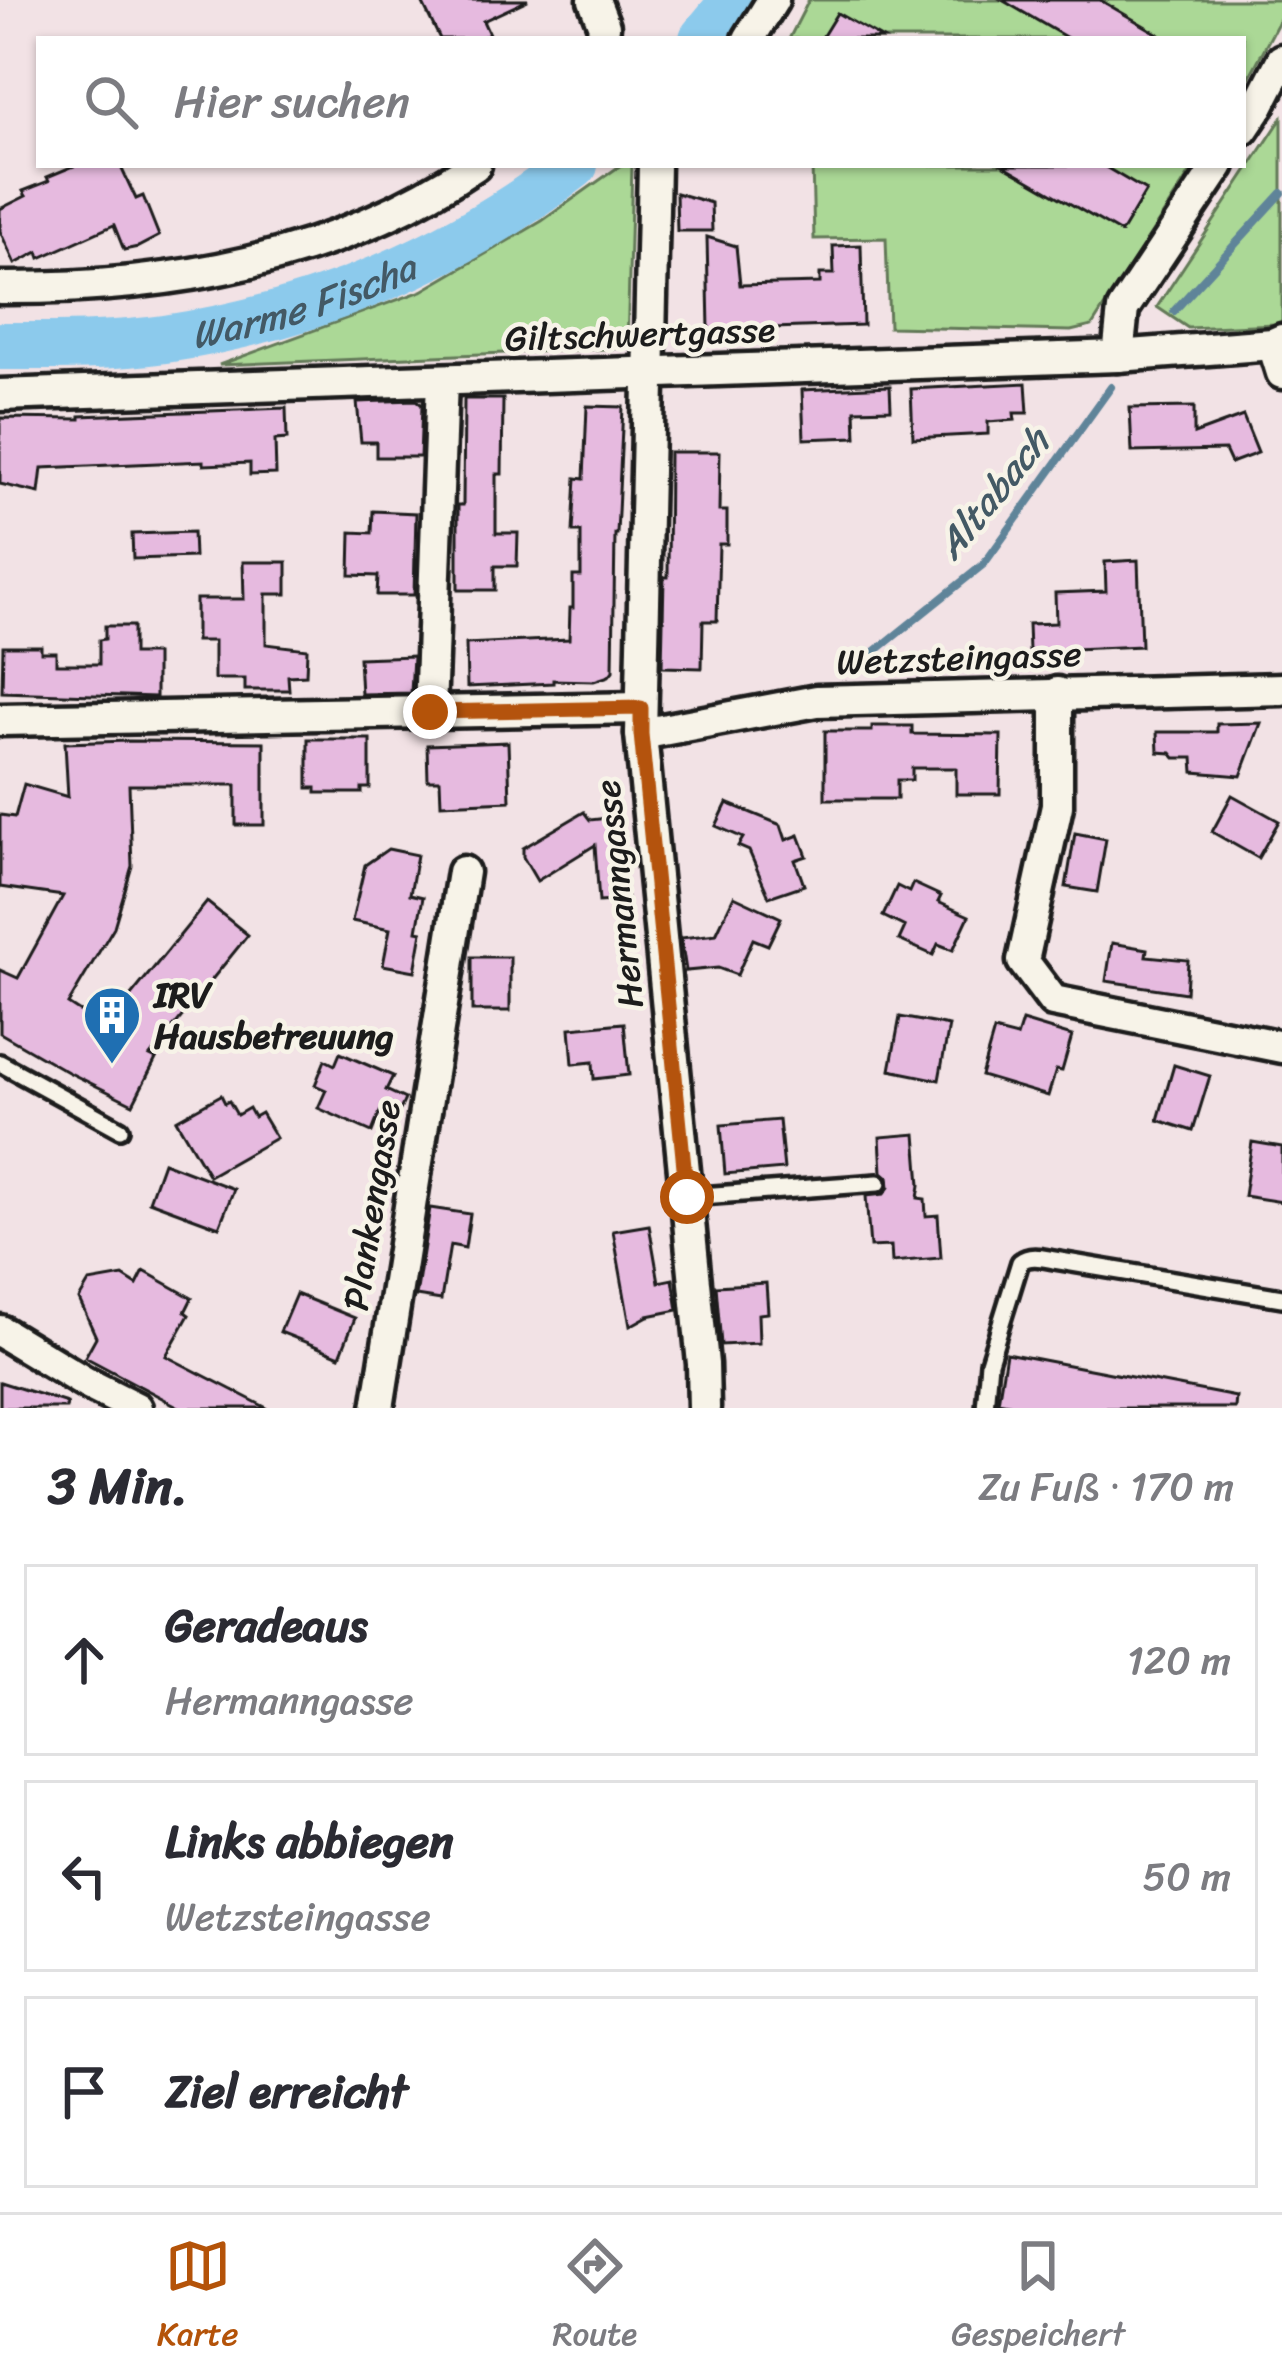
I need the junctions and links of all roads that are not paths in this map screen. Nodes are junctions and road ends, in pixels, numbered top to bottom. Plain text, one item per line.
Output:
1 (595, 0) edge
2 (773, 0) edge
3 (602, 36) edge
4 (751, 36) edge
5 (1282, 60) edge
6 (1246, 124) edge
7 (470, 168) edge
8 (654, 168) edge
9 (1217, 168) edge
10 (0, 288) edge
11 (1279, 352) edge
12 (1118, 356) junction
13 (650, 370) junction
14 (442, 380) junction
15 (0, 395) edge
16 (1282, 689) edge
17 (1057, 693) junction
18 (430, 712) junction
19 (0, 720) edge
20 (641, 721) junction
21 (463, 872) dead end
22 (1282, 1047) edge
23 (0, 1063) edge
24 (120, 1129) dead end
25 (878, 1183) dead end
26 (687, 1197) junction
27 (1282, 1298) edge
28 (0, 1331) edge
29 (83, 1396) edge
30 (136, 1408) edge
31 (378, 1408) edge
32 (704, 1408) edge
33 (985, 1408) edge

1 - 3 street
2 - 4 street
5 - 6 street
7 - 10 street
8 - 13 street, Hermanngasse
9 - 12 street
11 - 12 street, Giltschwertgasse
12 - 13 street, Giltschwertgasse
13 - 14 street, Giltschwertgasse
13 - 20 street, Hermanngasse
14 - 15 street, Giltschwertgasse
14 - 18 street
16 - 17 street, Wetzsteingasse
17 - 20 street, Wetzsteingasse
17 - 22 street
18 - 19 street, Wetzsteingasse
18 - 20 street, Wetzsteingasse
20 - 26 street, Hermanngasse
21 - 31 street, Plankengasse
23 - 24 lane
25 - 26 lane
26 - 32 street, Hermanngasse
27 - 33 lane
28 - 29 street
29 - 30 street

